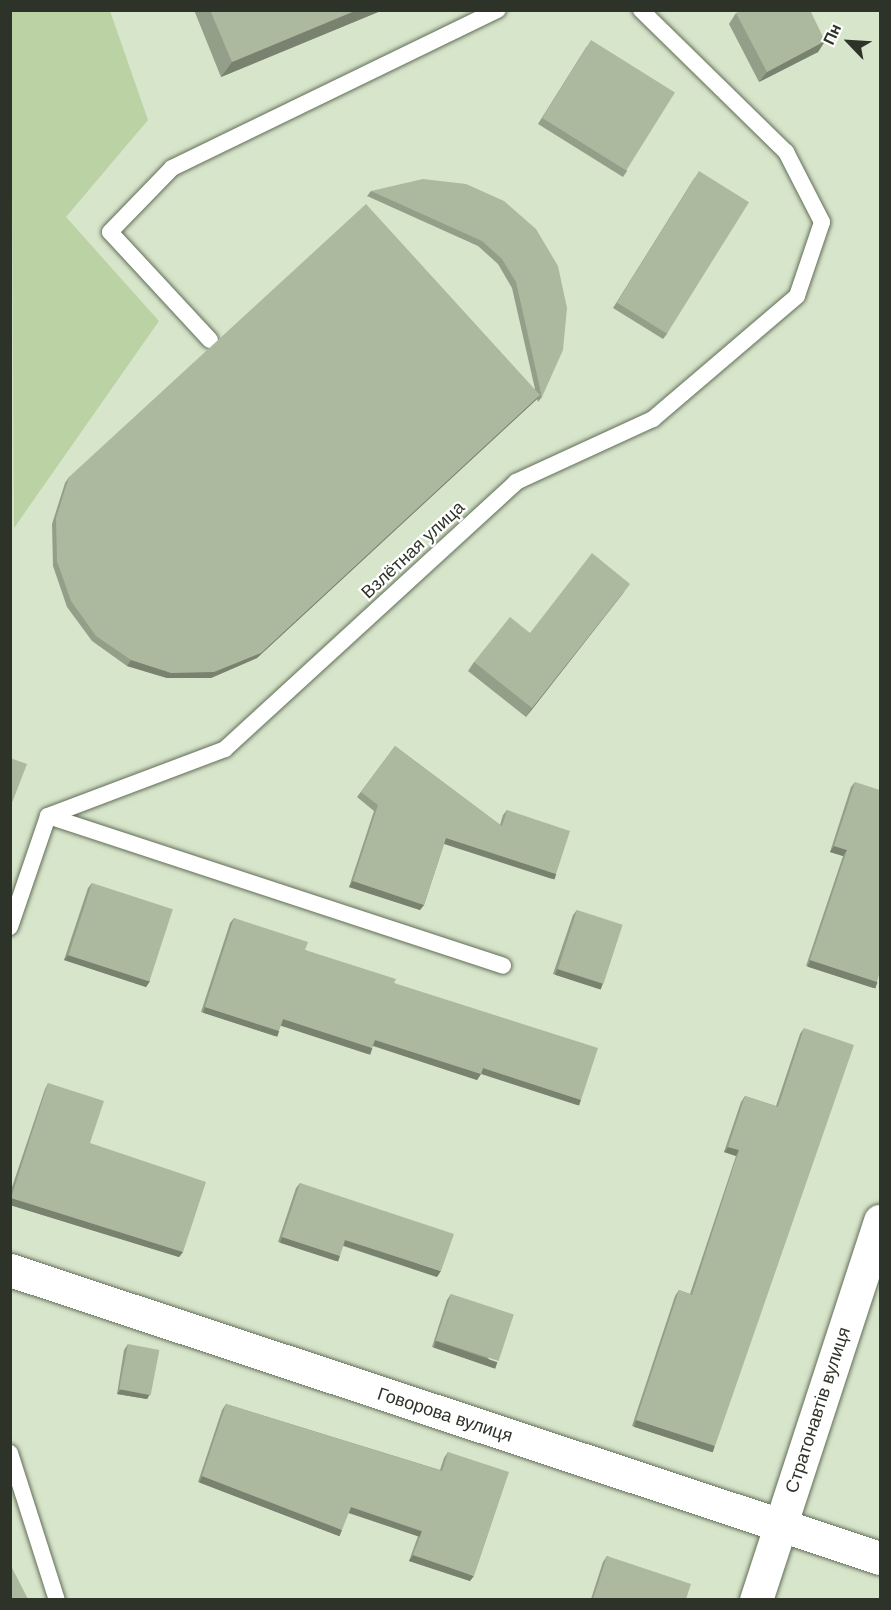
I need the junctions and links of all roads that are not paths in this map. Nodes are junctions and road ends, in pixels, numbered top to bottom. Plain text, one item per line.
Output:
1 (498, 10) edge
2 (642, 10) edge
3 (210, 340) dead end
4 (48, 816) junction
5 (10, 927) edge
6 (503, 966) dead end
7 (880, 1221) edge
8 (10, 1270) edge
9 (10, 1453) edge
10 (780, 1526) junction
11 (880, 1558) edge
12 (57, 1599) edge
13 (756, 1599) edge

1 - 3 lane
2 - 4 lane, Взлётная улица
4 - 5 lane
4 - 6 lane
7 - 10 street, Стратонавтів вулиця
8 - 10 street, Говорова вулиця
9 - 12 lane
10 - 11 street, Говорова вулиця
10 - 13 street, Стратонавтів вулиця

